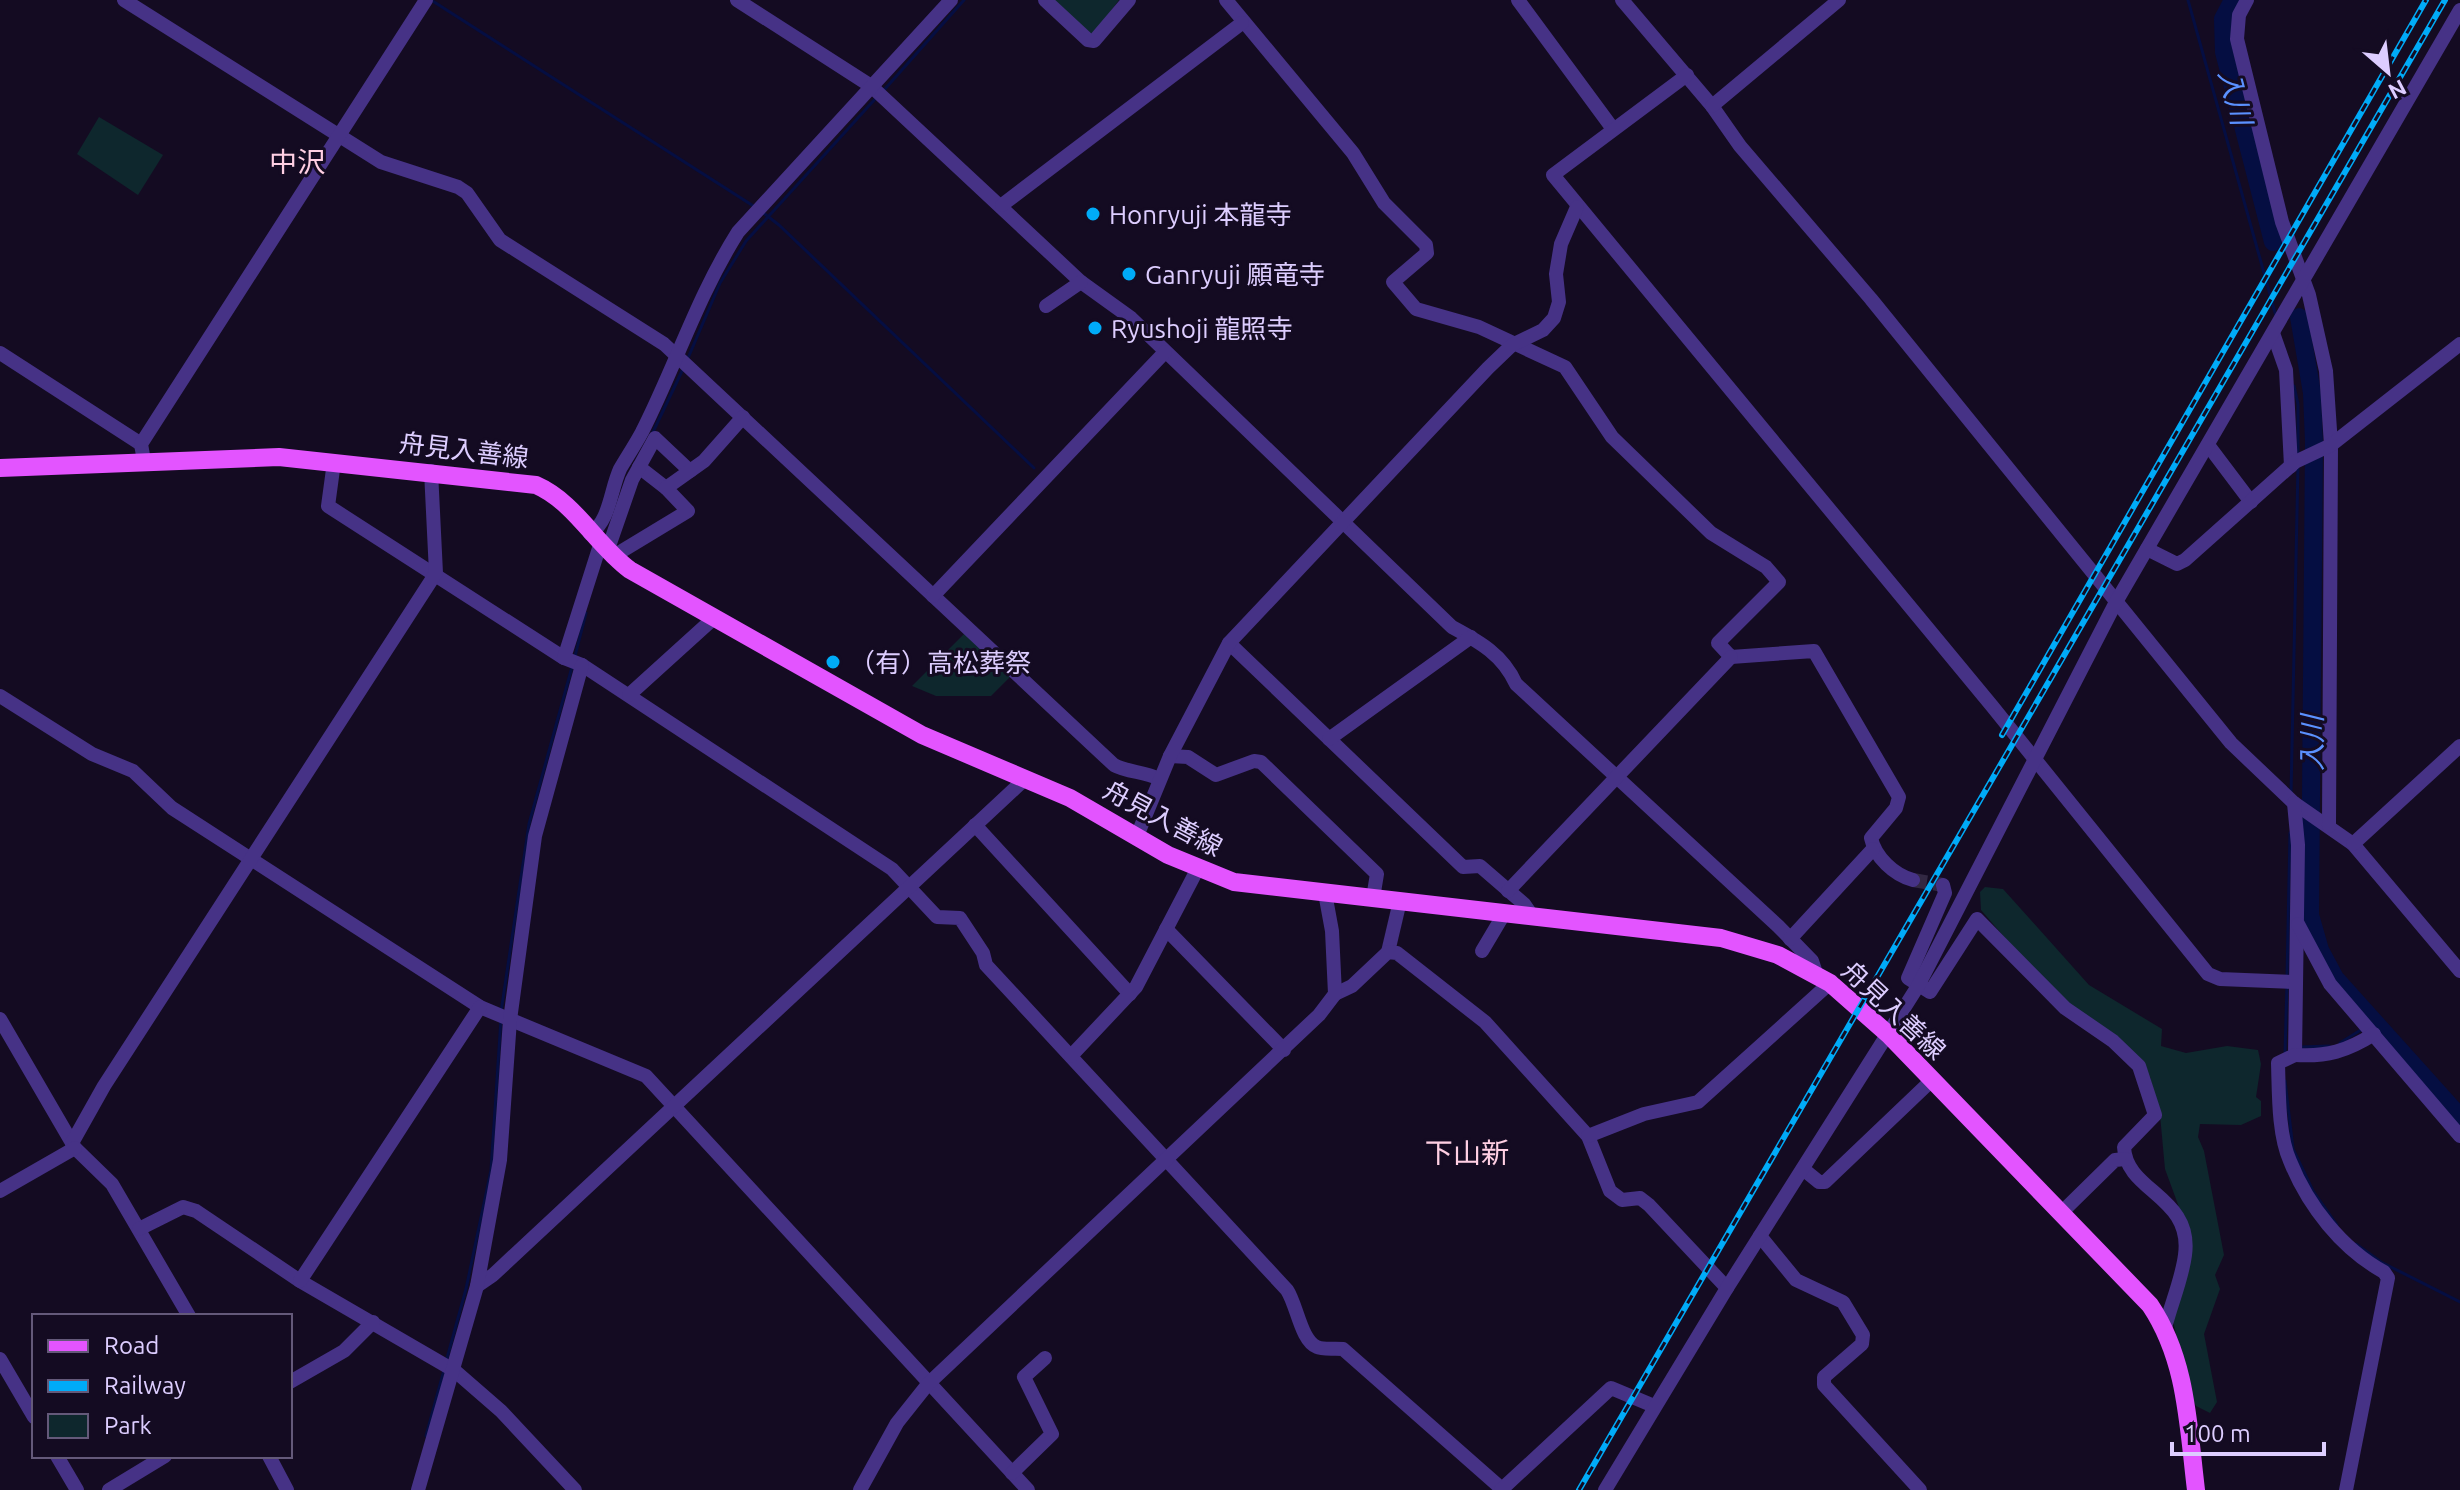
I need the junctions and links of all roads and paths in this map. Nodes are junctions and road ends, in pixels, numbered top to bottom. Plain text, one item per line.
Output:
1 (124, 0) edge
2 (426, 0) edge
3 (737, 0) edge
4 (951, 0) edge
5 (1045, 0) edge
6 (1129, 0) edge
7 (1226, 0) edge
8 (1518, 0) edge
9 (1622, 0) edge
10 (1839, 0) edge
11 (2247, 0) edge
12 (2460, 10) edge
13 (1242, 23) junction
14 (1687, 75) junction
15 (871, 86) junction
16 (1712, 106) junction
17 (1613, 129) junction
18 (339, 137) junction
19 (1002, 205) junction
20 (1577, 207) junction
21 (1081, 282) junction
22 (2303, 282) junction
23 (1046, 306) dead end
24 (2273, 333) junction
25 (2460, 344) edge
26 (1512, 345) junction
27 (1165, 352) junction
28 (0, 353) edge
29 (675, 353) junction
30 (743, 417) junction
31 (2208, 445) junction
32 (2327, 447) junction
33 (143, 453) junction
34 (334, 462) junction
35 (2293, 464) junction
36 (639, 467) junction
37 (0, 468) edge
38 (431, 471) junction
39 (690, 471) junction
40 (666, 488) junction
41 (2251, 502) junction
42 (1340, 522) junction
43 (602, 547) junction
44 (2147, 549) junction
45 (436, 573) junction
46 (933, 596) junction
47 (2116, 602) junction
48 (714, 618) junction
49 (1471, 637) junction
50 (1229, 643) junction
51 (1731, 657) junction
52 (564, 658) junction
53 (582, 665) junction
54 (629, 695) junction
55 (0, 696) edge
56 (1329, 739) junction
57 (2460, 746) edge
58 (1170, 756) junction
59 (2033, 760) junction
60 (1616, 777) junction
61 (1026, 778) junction
62 (1159, 779) junction
63 (2298, 805) junction
64 (2326, 823) junction
65 (975, 825) junction
66 (1137, 836) junction
67 (2353, 844) junction
68 (1873, 849) junction
69 (252, 858) junction
70 (1197, 870) junction
71 (1913, 880) tunnel mouth
72 (910, 885) junction
73 (1943, 885) dead end
74 (1508, 891) junction
75 (1325, 893) junction
76 (1373, 898) junction
77 (1400, 901) junction
78 (1504, 914) junction
79 (1533, 917) junction
80 (2297, 922) junction
81 (1166, 929) junction
82 (1790, 939) junction
83 (1482, 951) dead end
84 (1388, 952) junction
85 (2460, 971) edge
86 (1823, 978) junction
87 (2295, 982) junction
88 (1918, 986) junction
89 (1130, 994) junction
90 (1335, 994) junction
91 (480, 1007) junction
92 (0, 1019) edge
93 (510, 1020) junction
94 (2374, 1034) junction
95 (1889, 1035) junction
96 (1284, 1050) junction
97 (2295, 1055) junction
98 (1071, 1056) junction
99 (1932, 1080) junction
100 (673, 1108) junction
101 (1588, 1136) junction
102 (2460, 1136) edge
103 (73, 1145) junction
104 (2125, 1159) junction
105 (1166, 1160) junction
106 (1803, 1169) junction
107 (0, 1191) edge
108 (2061, 1213) junction
109 (139, 1229) junction
110 (1760, 1236) junction
111 (296, 1278) junction
112 (477, 1286) junction
113 (1727, 1288) junction
114 (188, 1314) edge
115 (373, 1322) junction
116 (2165, 1328) junction
117 (1045, 1358) dead end
118 (0, 1359) edge
119 (455, 1371) junction
120 (292, 1381) edge
121 (928, 1384) junction
122 (1654, 1406) junction
123 (32, 1414) edge
124 (58, 1458) edge
125 (162, 1458) edge
126 (270, 1458) edge
127 (1012, 1473) junction
128 (1502, 1489) edge
129 (77, 1490) edge
130 (109, 1490) edge
131 (287, 1490) edge
132 (418, 1490) edge
133 (575, 1490) edge
134 (860, 1490) edge
135 (1028, 1490) edge
136 (1605, 1490) edge
137 (1920, 1490) edge
138 (2196, 1490) edge
139 (2346, 1490) edge

1 - 18 street
2 - 18 street
3 - 15 street
4 - 15 street
5 - 6 street
7 - 13 street
8 - 17 street
9 - 14 street
10 - 16 street
11 - 22 street
12 - 22 street
13 - 19 street
13 - 26 street
14 - 16 street
14 - 17 street
15 - 19 street
15 - 29 street
16 - 47 street
17 - 20 street
18 - 29 street
18 - 33 street
19 - 21 street
20 - 26 street
20 - 59 street
21 - 23 street
21 - 27 street
22 - 24 street
22 - 32 street
24 - 31 street
24 - 35 street
25 - 32 street
26 - 42 street
26 - 51 street
27 - 42 street
27 - 46 street
28 - 33 street
29 - 30 street
29 - 43 street
30 - 39 street
30 - 46 street
31 - 41 street
31 - 44 street
32 - 35 street
32 - 64 street
33 - 34 main road, 舟見入善線
33 - 37 main road, 舟見入善線
34 - 38 main road, 舟見入善線
34 - 45 street
35 - 41 street
36 - 39 street
36 - 40 street
36 - 43 street
38 - 43 main road, 舟見入善線
38 - 45 street
39 - 40 street
40 - 43 street
41 - 44 street
42 - 49 street
42 - 50 street
43 - 48 main road, 舟見入善線
43 - 52 street
44 - 47 street
45 - 52 street
45 - 69 street
46 - 62 street
47 - 59 street
47 - 63 street
48 - 54 street
48 - 61 main road, 舟見入善線
49 - 56 street
49 - 60 street
50 - 56 street
50 - 58 street
51 - 60 street
51 - 68 street
52 - 53 street
53 - 54 street
53 - 93 street
54 - 72 street
55 - 69 street
56 - 74 street
57 - 67 street
58 - 62 street
58 - 76 street
59 - 87 street
59 - 88 street
60 - 74 street
60 - 82 street
61 - 65 street
61 - 66 main road, 舟見入善線
62 - 66 street
63 - 64 street
63 - 80 street
64 - 67 street
65 - 72 street
65 - 89 street
66 - 70 main road, 舟見入善線
67 - 85 street
68 - 71 street
68 - 82 street
69 - 91 street
69 - 103 street
70 - 75 main road, 舟見入善線
70 - 81 street
72 - 98 street
72 - 100 street
73 - 88 street
74 - 79 street
75 - 76 main road, 舟見入善線
75 - 90 street
76 - 77 main road, 舟見入善線
77 - 78 main road, 舟見入善線
77 - 84 street
78 - 79 main road, 舟見入善線
78 - 83 street
79 - 86 main road, 舟見入善線
80 - 87 street
80 - 94 street
81 - 89 street
81 - 96 street
82 - 86 street
84 - 90 street
84 - 101 street
86 - 95 main road, 舟見入善線
86 - 101 street
87 - 97 street
88 - 95 street
88 - 104 street
89 - 98 street
90 - 96 street
91 - 93 street
91 - 111 street
92 - 103 street
93 - 100 street
93 - 112 street
94 - 97 street
94 - 102 street
95 - 99 main road, 舟見入善線
95 - 106 street
96 - 105 street
97 - 139 street
98 - 105 street
99 - 106 street
99 - 108 main road, 舟見入善線
100 - 112 street
100 - 121 street
101 - 113 street
103 - 107 street
103 - 109 street
104 - 108 street
104 - 116 street
105 - 121 street
105 - 128 street
106 - 110 street
108 - 116 main road, 舟見入善線
109 - 111 street
109 - 114 street
110 - 113 street
110 - 137 street
111 - 115 street
112 - 119 street
113 - 122 street
115 - 119 street
115 - 120 street
116 - 138 main road, 舟見入善線
117 - 127 street
118 - 123 street
119 - 132 street
119 - 133 street
121 - 127 street
121 - 134 street
122 - 128 street
122 - 136 street
124 - 129 street
125 - 130 street
126 - 131 street
127 - 135 street

